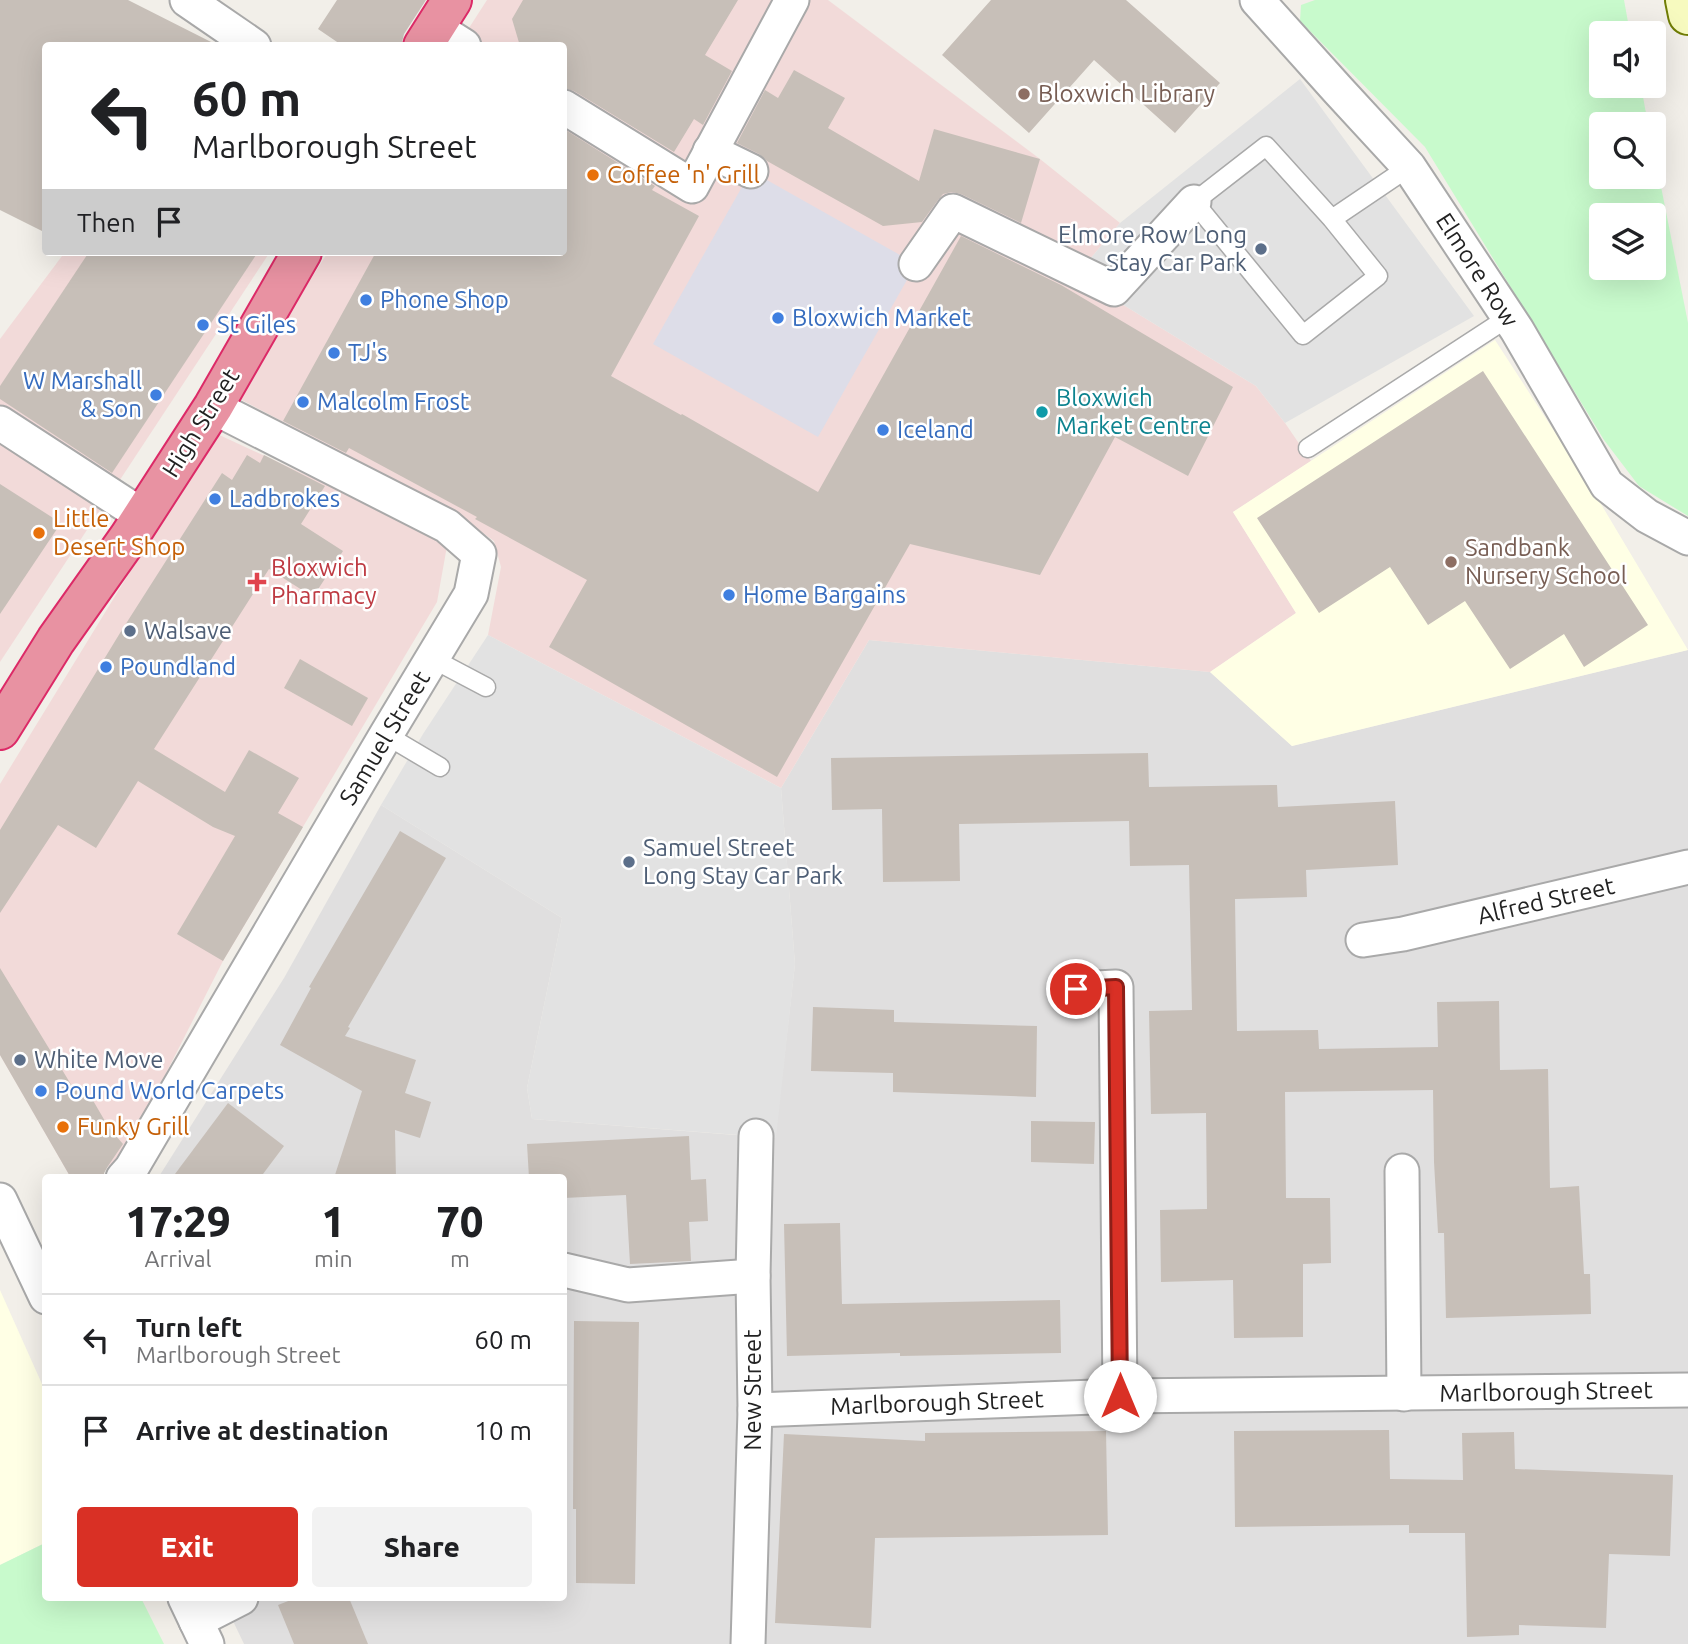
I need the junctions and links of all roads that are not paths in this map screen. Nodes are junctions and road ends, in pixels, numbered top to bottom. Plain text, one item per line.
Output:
1 (187, 0) edge
2 (792, 0) edge
3 (1257, 0) edge
4 (1685, 0) edge
5 (1688, 15) edge
6 (248, 42) edge
7 (567, 109) edge
8 (710, 151) junction
9 (1409, 167) junction
10 (751, 171) dead end
11 (1194, 202) junction
12 (1332, 219) junction
13 (300, 256) edge
14 (916, 264) dead end
15 (1509, 317) junction
16 (213, 407) junction
17 (0, 423) edge
18 (1308, 448) dead end
19 (143, 516) junction
20 (1688, 538) edge
21 (433, 659) junction
22 (485, 687) dead end
23 (0, 730) edge
24 (386, 735) junction
25 (440, 767) dead end
26 (1688, 867) edge
27 (1363, 940) dead end
28 (1076, 989) dead end
29 (756, 1136) dead end
30 (1402, 1171) dead end
31 (126, 1174) edge
32 (0, 1200) edge
33 (36, 1249) edge
34 (567, 1271) edge
35 (753, 1276) junction
36 (42, 1278) edge
37 (1688, 1390) edge
38 (1404, 1394) junction
39 (1120, 1396) junction
40 (755, 1410) junction
41 (235, 1601) edge
42 (196, 1621) edge
43 (748, 1644) edge

1 - 6 street
2 - 8 street
3 - 9 street, Elmore Row
4 - 5 main road
7 - 8 street
8 - 10 street
9 - 12 lane
9 - 15 street, Elmore Row
11 - 12 lane
11 - 12 lane
11 - 14 street
13 - 16 highway, High Street
15 - 18 lane
15 - 20 street, Elmore Row
16 - 19 highway, High Street
16 - 21 street, Samuel Street
17 - 19 street
19 - 23 highway, High Street
21 - 22 lane
21 - 24 street, Samuel Street
24 - 25 lane
24 - 31 street, Samuel Street
26 - 27 street, Alfred Street
28 - 39 street
29 - 35 street, New Street
30 - 38 street, Marlborough Street
32 - 33 street
33 - 36 street
34 - 35 street
35 - 40 street, New Street
37 - 38 street, Marlborough Street
38 - 39 street, Marlborough Street
39 - 40 street, Marlborough Street
40 - 43 street, New Street
41 - 42 street

